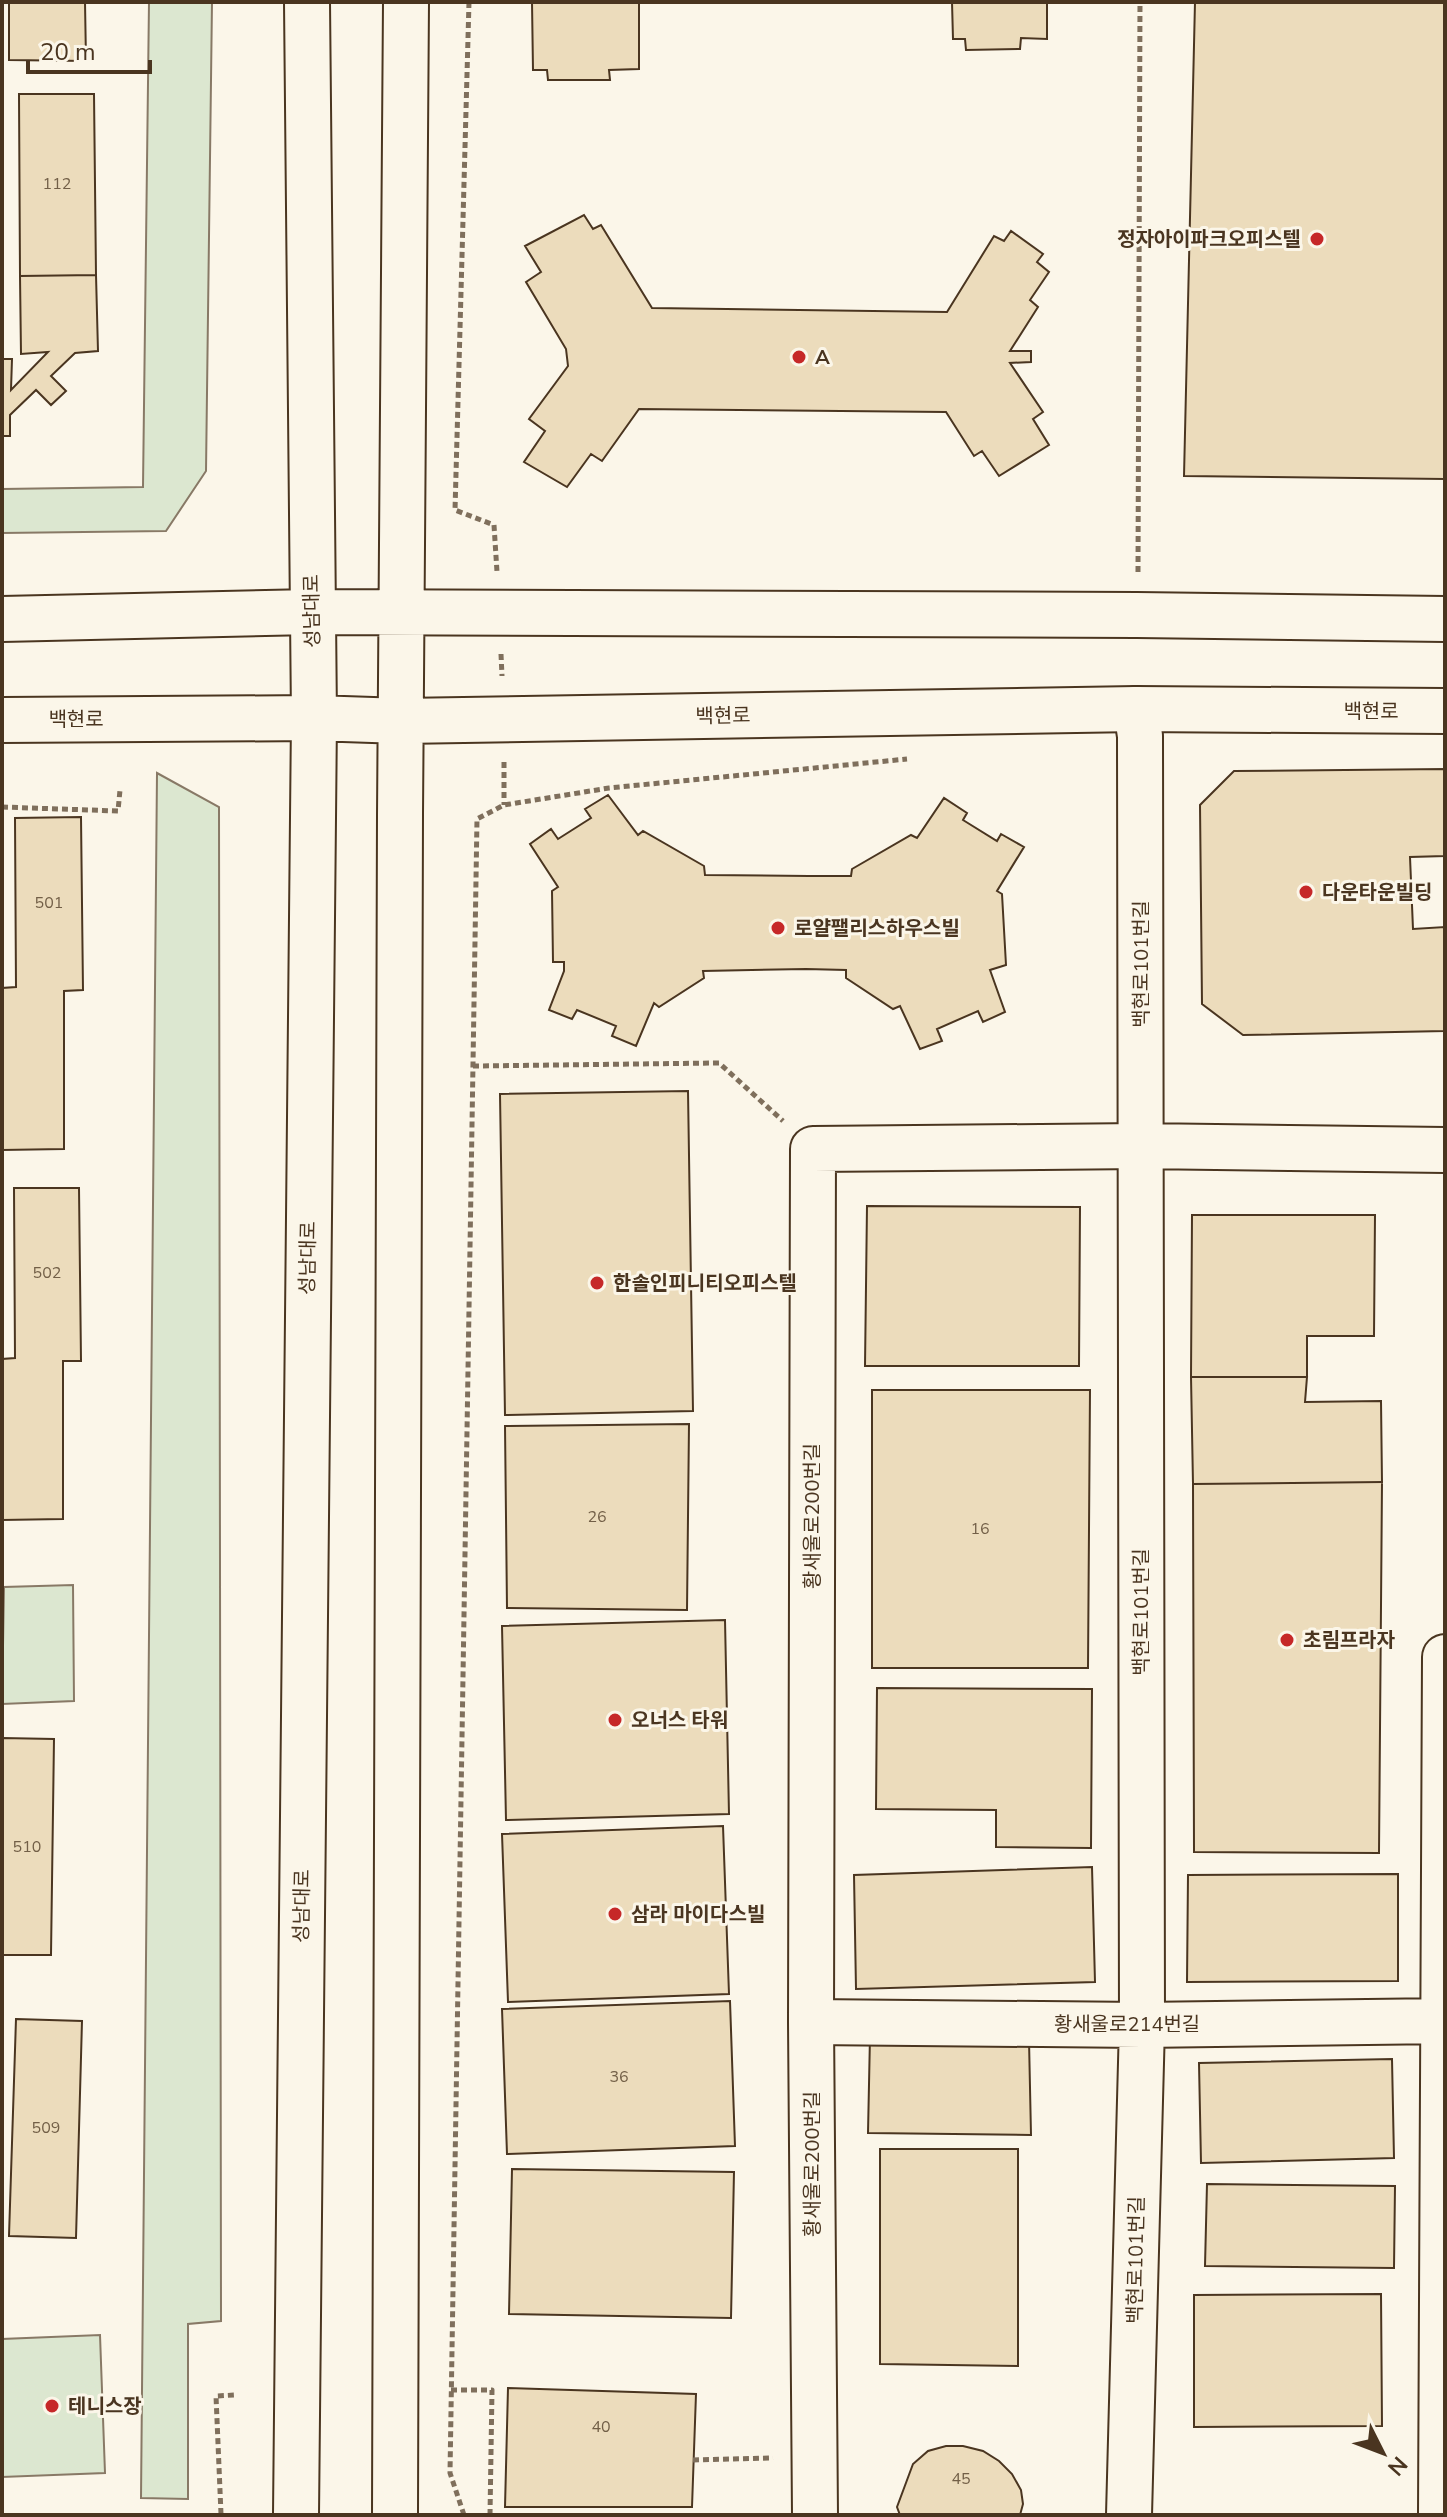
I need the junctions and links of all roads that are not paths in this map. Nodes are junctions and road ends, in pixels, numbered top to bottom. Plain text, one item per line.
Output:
1 (307, 2) edge
2 (406, 2) edge
3 (311, 612) junction
4 (402, 614) junction
5 (2, 619) edge
6 (1445, 619) edge
7 (1136, 709) junction
8 (1445, 711) edge
9 (314, 718) junction
10 (2, 720) edge
11 (402, 721) junction
12 (1141, 1146) junction
13 (1445, 1150) edge
14 (1445, 1657) edge
15 (1444, 2021) edge
16 (811, 2022) junction
17 (1142, 2025) junction
18 (296, 2515) edge
19 (395, 2515) edge
20 (815, 2515) edge
21 (1129, 2515) edge
22 (1441, 2515) edge

1 - 3 main road, 성남대로
2 - 4 main road
3 - 4 main road
3 - 5 main road
3 - 9 main road, 성남대로
4 - 6 main road
4 - 11 main road
7 - 8 main road, 백현로
7 - 11 main road, 백현로
7 - 12 main road, 백현로101번길
9 - 10 main road, 백현로
9 - 11 main road, 백현로
9 - 18 main road, 성남대로
11 - 19 main road
12 - 13 main road
12 - 16 main road, 황새울로200번길
12 - 17 main road, 백현로101번길
14 - 15 main road
15 - 17 main road, 황새울로214번길
15 - 22 main road
16 - 17 main road, 황새울로214번길
16 - 20 main road, 황새울로200번길
17 - 21 main road, 백현로101번길

